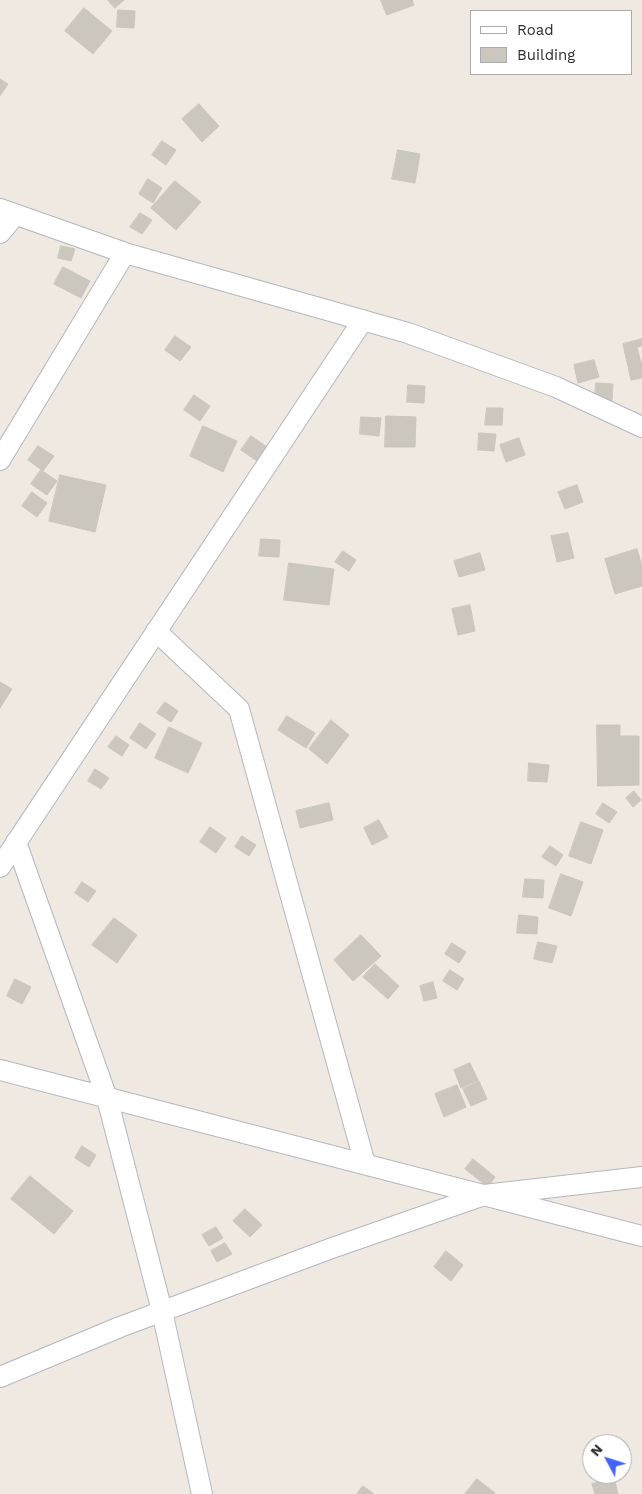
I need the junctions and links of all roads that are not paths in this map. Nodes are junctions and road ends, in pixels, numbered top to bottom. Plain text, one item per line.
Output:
1 (8, 212) edge
2 (0, 233) edge
3 (125, 253) junction
4 (363, 320) junction
5 (642, 427) edge
6 (0, 460) edge
7 (156, 631) junction
8 (16, 842) junction
9 (0, 867) edge
10 (0, 1070) edge
11 (107, 1098) junction
12 (366, 1164) junction
13 (642, 1177) edge
14 (484, 1195) junction
15 (642, 1236) edge
16 (162, 1311) junction
17 (0, 1378) edge
18 (202, 1494) edge

1 - 2 street
1 - 3 street
3 - 4 street
3 - 6 street
4 - 5 street
4 - 7 street
7 - 8 street
7 - 12 street
8 - 9 street
8 - 11 street
10 - 11 street
11 - 12 street
11 - 16 street
12 - 14 street
13 - 14 street
14 - 15 street
14 - 16 street
16 - 17 street
16 - 18 street

